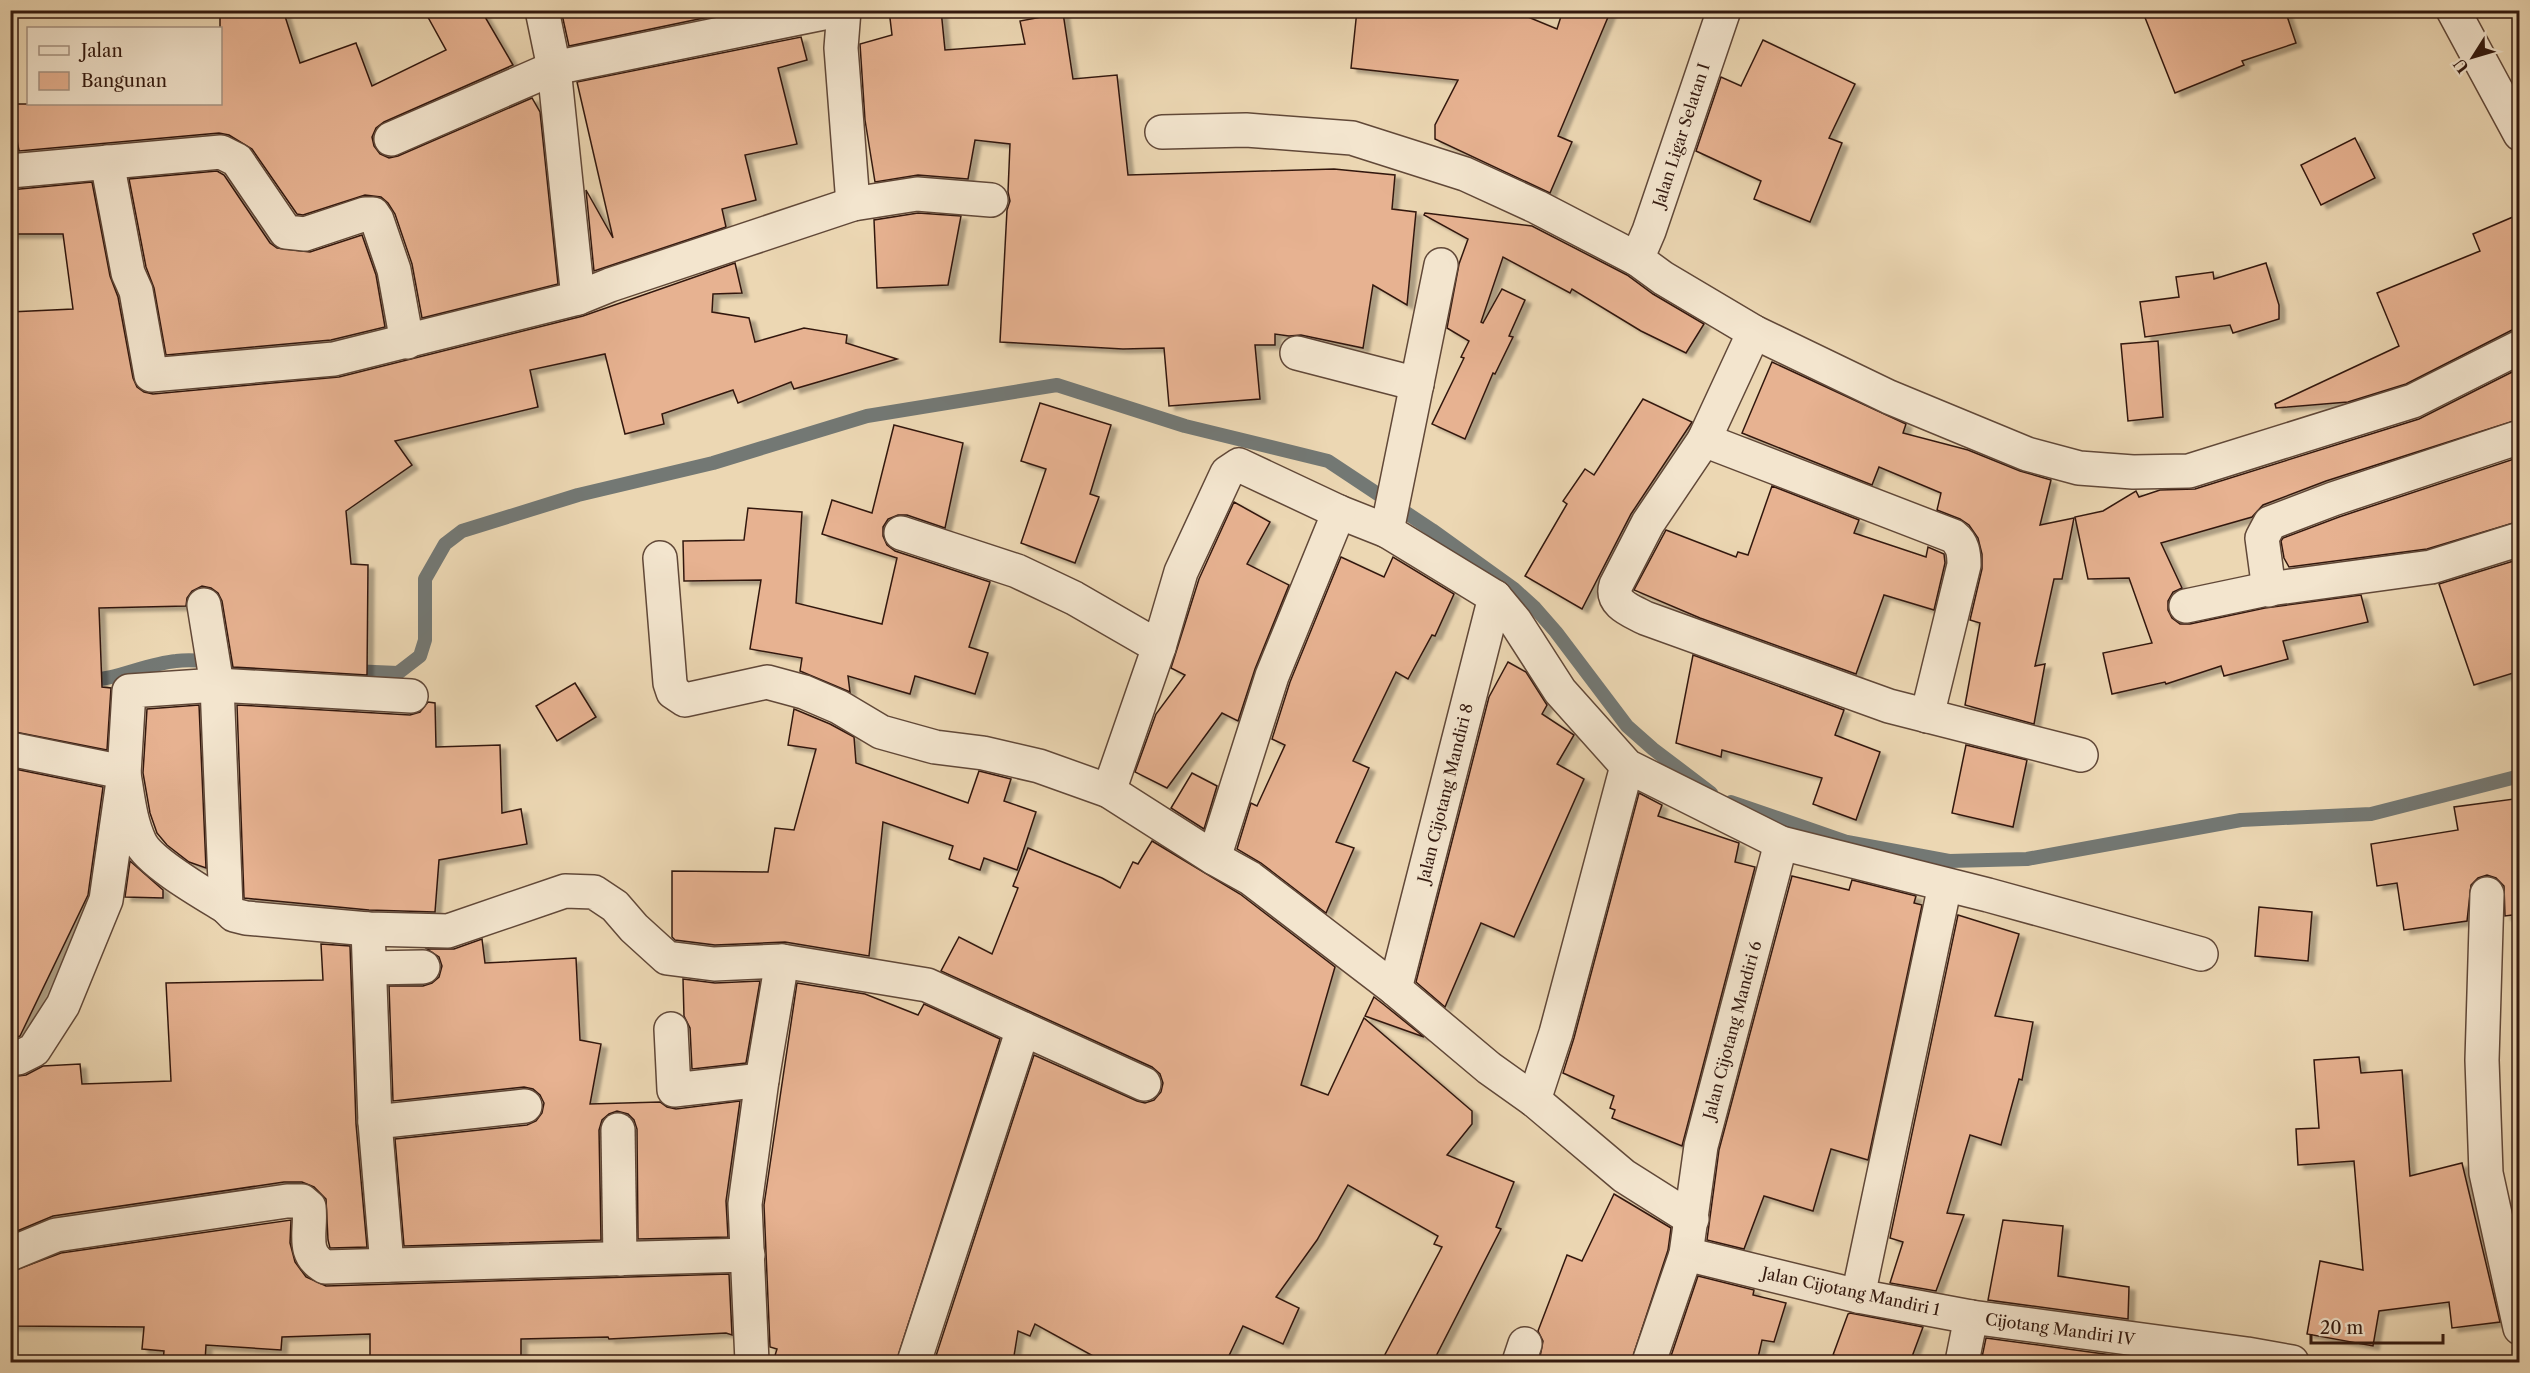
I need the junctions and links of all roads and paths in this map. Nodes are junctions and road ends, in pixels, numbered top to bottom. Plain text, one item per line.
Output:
1 (542, 10) edge
2 (838, 10) edge
3 (844, 10) edge
4 (1724, 10) edge
5 (2453, 10) edge
6 (554, 68) junction
7 (1162, 132) dead end
8 (2520, 134) edge
9 (391, 139) dead end
10 (107, 162) junction
11 (10, 171) edge
12 (991, 200) dead end
13 (853, 204) junction
14 (1637, 259) junction
15 (1441, 265) dead end
16 (579, 298) junction
17 (1754, 332) junction
18 (407, 342) junction
19 (2520, 346) edge
20 (1297, 353) dead end
21 (1417, 384) junction
22 (2520, 436) edge
23 (1704, 440) junction
24 (1340, 512) junction
25 (1387, 531) junction
26 (901, 533) dead end
27 (2520, 539) edge
28 (660, 558) dead end
29 (2269, 590) junction
30 (1495, 597) junction
31 (204, 605) dead end
32 (2186, 606) dead end
33 (1159, 647) junction
34 (217, 685) junction
35 (411, 696) dead end
36 (1927, 716) junction
37 (10, 749) edge
38 (2081, 755) dead end
39 (1627, 766) junction
40 (124, 774) junction
41 (1109, 792) junction
42 (1781, 843) junction
43 (1214, 858) junction
44 (1945, 885) junction
45 (2487, 894) dead end
46 (226, 907) junction
47 (368, 929) junction
48 (2201, 954) dead end
49 (782, 961) junction
50 (423, 967) dead end
51 (370, 968) junction
52 (1395, 989) junction
53 (671, 1029) dead end
54 (1023, 1029) junction
55 (10, 1059) edge
56 (762, 1080) junction
57 (1144, 1084) dead end
58 (1534, 1100) junction
59 (525, 1106) dead end
60 (375, 1122) junction
61 (618, 1130) dead end
62 (1692, 1219) junction
63 (10, 1254) edge
64 (1686, 1254) junction
65 (748, 1255) junction
66 (620, 1259) junction
67 (387, 1265) junction
68 (1858, 1296) junction
69 (1971, 1317) junction
70 (2520, 1328) edge
71 (752, 1362) edge
72 (914, 1362) edge
73 (1649, 1362) edge
74 (1962, 1362) edge
75 (2292, 1362) edge

1 - 6 street
2 - 6 street
3 - 13 street
4 - 14 street, Jalan Ligar Selatan I
5 - 8 street
6 - 9 street
6 - 16 street
7 - 14 street
10 - 11 street
10 - 18 street
10 - 18 street
12 - 13 street
13 - 16 street
14 - 17 street
15 - 21 street
16 - 18 street
17 - 19 street
17 - 23 street
20 - 21 street
21 - 25 street
22 - 29 street
23 - 36 street
23 - 36 street
24 - 25 street
24 - 33 street
24 - 43 street
25 - 30 street
26 - 33 street
27 - 29 street
28 - 41 street
29 - 32 street
30 - 39 street
30 - 52 street, Jalan Cijotang Mandiri 8
31 - 34 street
33 - 41 street
34 - 35 street
34 - 40 street
34 - 46 street
36 - 38 street
37 - 40 street
39 - 42 street
39 - 58 street
40 - 46 street
40 - 55 street
41 - 43 street
42 - 44 street
42 - 62 street, Jalan Cijotang Mandiri 6
43 - 52 street
44 - 48 street
44 - 68 street
45 - 70 street
46 - 47 street
47 - 49 street
47 - 51 street
49 - 54 street
49 - 56 street
50 - 51 street
51 - 60 street
52 - 58 street
53 - 56 street
54 - 57 street
54 - 72 street
56 - 65 street
58 - 62 street
59 - 60 street
60 - 67 street
61 - 66 street
62 - 64 street, Jalan Cijotang Mandiri 6
63 - 67 street
64 - 68 street, Jalan Cijotang Mandiri 1
64 - 73 street, Jalan Cijotang Mandiri 6
65 - 66 street
65 - 71 street
66 - 67 street
68 - 69 street, Jalan Cijotang Mandiri 1
69 - 74 street
69 - 75 street, Cijotang Mandiri IV

